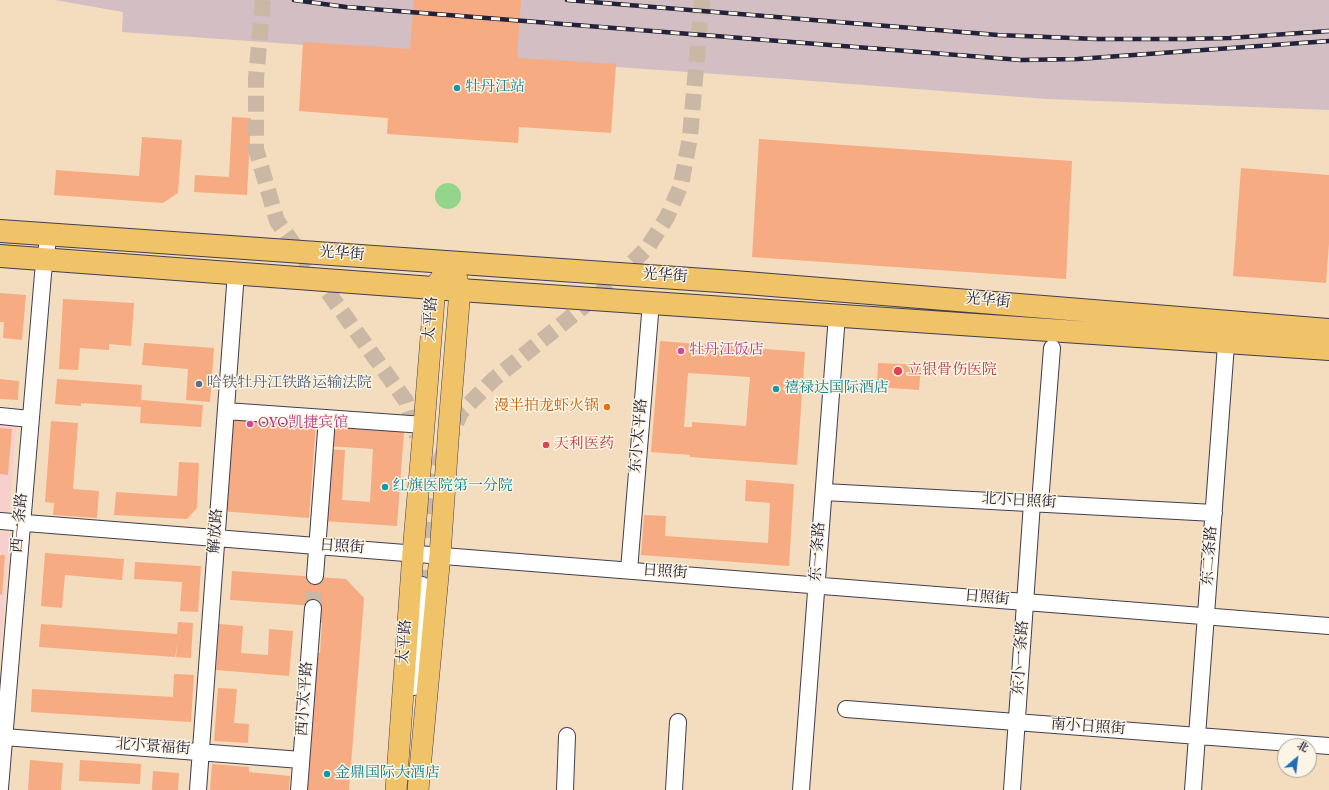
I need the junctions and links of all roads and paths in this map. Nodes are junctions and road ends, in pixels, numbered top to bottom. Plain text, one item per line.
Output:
1 (0, 231) edge
2 (49, 234) junction
3 (0, 256) edge
4 (44, 259) junction
5 (451, 263) junction
6 (236, 272) junction
7 (435, 288) junction
8 (460, 290) junction
9 (651, 302) junction
10 (837, 315) junction
11 (1329, 330) edge
12 (1227, 332) junction
13 (1052, 348) dead end
14 (1329, 349) edge
15 (226, 411) junction
16 (0, 416) edge
17 (327, 418) junction
18 (30, 419) junction
19 (424, 425) junction
20 (824, 492) junction
21 (1036, 503) junction
22 (1214, 513) junction
23 (0, 521) edge
24 (21, 522) junction
25 (216, 538) junction
26 (317, 546) junction
27 (413, 553) junction
28 (440, 555) junction
29 (629, 570) junction
30 (315, 576) tunnel mouth
31 (817, 584) junction
32 (1026, 602) junction
33 (313, 608) tunnel mouth
34 (1206, 616) junction
35 (1329, 626) edge
36 (846, 709) dead end
37 (678, 722) dead end
38 (1017, 722) junction
39 (567, 736) dead end
40 (1197, 736) junction
41 (4, 737) junction
42 (1329, 746) edge
43 (201, 752) junction
44 (301, 760) junction
45 (0, 788) edge
46 (198, 790) edge
47 (299, 790) edge
48 (396, 790) edge
49 (406, 790) edge
50 (411, 790) edge
51 (418, 790) edge
52 (565, 790) edge
53 (674, 790) edge
54 (801, 790) edge
55 (1012, 790) edge
56 (1193, 790) edge

1 - 2 highway, 光华街
2 - 4 street, 西一条路
2 - 5 highway, 光华街
3 - 4 highway, 光华街
4 - 6 highway, 光华街
4 - 18 street, 西一条路
5 - 7 main road, 太平路
5 - 8 main road, 太平路
5 - 12 highway, 光华街
6 - 7 highway, 光华街
6 - 15 street, 解放路
7 - 8 highway, 光华街
7 - 19 main road, 太平路
8 - 9 highway, 光华街
8 - 28 main road, 太平路
9 - 10 highway, 光华街
9 - 29 street, 东小太平路
10 - 12 highway, 光华街
10 - 20 street, 东一条路
11 - 12 highway, 光华街
12 - 14 highway, 光华街
12 - 22 street, 东二条路
13 - 21 street, 东小一条路
15 - 17 street
15 - 25 street, 解放路
16 - 18 street
17 - 19 street
17 - 26 street
18 - 24 street, 西一条路
19 - 27 main road, 太平路
20 - 21 street, 北小日照街
20 - 31 street, 东一条路
21 - 22 street, 北小日照街
21 - 32 street, 东小一条路
22 - 34 street, 东二条路
23 - 24 street, 日照街
24 - 25 street, 日照街
24 - 41 street, 西一条路
25 - 26 street, 日照街
25 - 43 street, 解放路
26 - 27 street, 日照街
26 - 30 street
27 - 28 street, 日照街
27 - 48 main road, 太平路
28 - 29 street, 日照街
28 - 51 main road, 太平路
29 - 31 street, 日照街
31 - 32 street, 日照街
31 - 54 street, 东一条路
32 - 34 street, 日照街
32 - 38 street, 东小一条路
33 - 44 street, 西小太平路
34 - 35 street, 日照街
34 - 40 street, 东二条路
36 - 38 street, 南小日照街
37 - 53 street
38 - 40 street, 南小日照街
38 - 55 street, 东小一条路
39 - 52 street
40 - 42 street, 南小日照街
40 - 56 street, 东二条路
41 - 43 street, 北小景福街
41 - 45 street, 西一条路
43 - 44 street, 北小景福街
43 - 46 street, 解放路
44 - 47 street, 西小太平路
49 - 50 street

